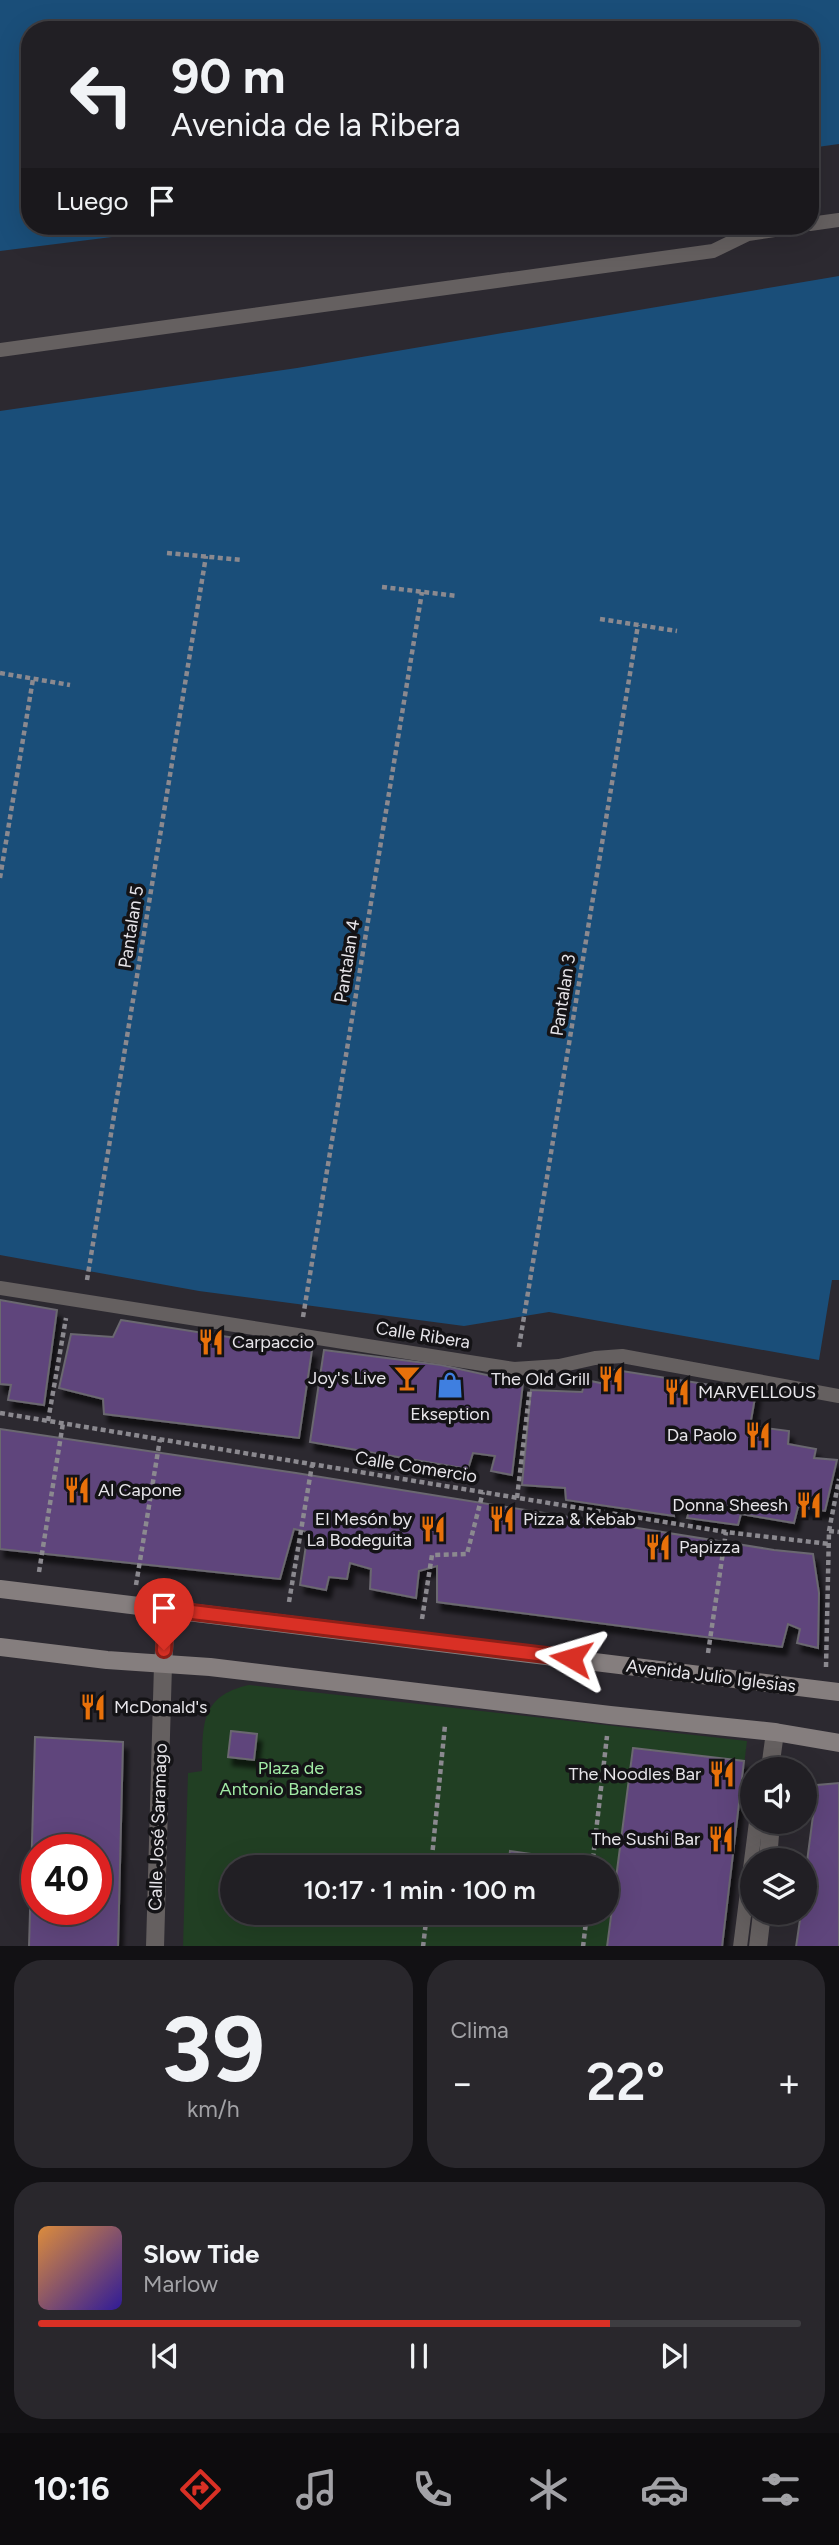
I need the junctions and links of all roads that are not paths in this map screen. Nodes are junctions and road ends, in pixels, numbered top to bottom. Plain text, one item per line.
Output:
1 (839, 220) edge
2 (819, 223) edge
3 (746, 235) edge
4 (0, 350) edge
5 (0, 1288) edge
6 (839, 1395) edge
7 (0, 1589) edge
8 (167, 1609) junction
9 (0, 1647) edge
10 (163, 1665) junction
11 (832, 1691) edge
12 (775, 1732) junction
13 (839, 1743) edge
14 (772, 1757) edge
15 (754, 1834) edge
16 (761, 1925) edge
17 (155, 1946) edge
18 (740, 1946) edge
19 (758, 1946) edge

1 - 2 lane
3 - 4 lane
5 - 6 lane, Calle Ribera
7 - 8 street, Avenida Julio Iglesias
8 - 10 street, Calle José Saramago
8 - 11 street, Avenida Julio Iglesias
9 - 10 street
10 - 12 street
10 - 17 street, Calle José Saramago
12 - 13 street
12 - 14 street
15 - 18 lane
16 - 19 street

